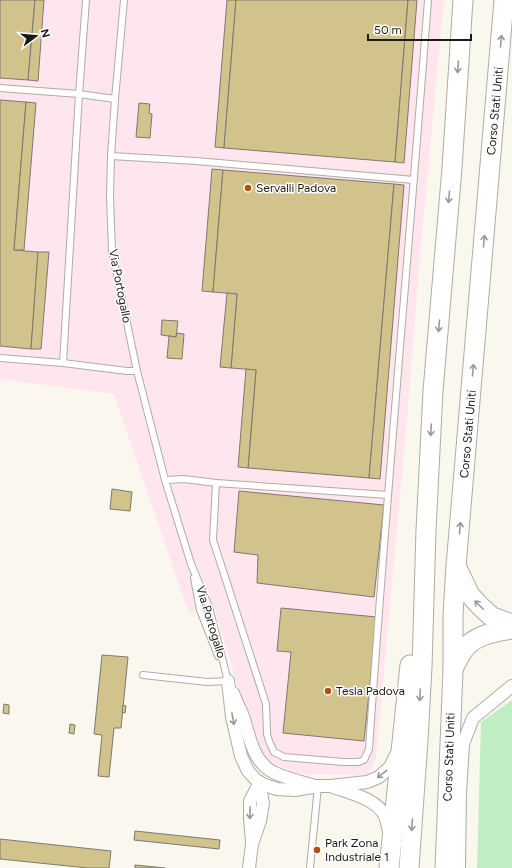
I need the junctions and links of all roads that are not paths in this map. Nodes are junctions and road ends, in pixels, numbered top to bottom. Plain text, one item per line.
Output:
1 (86, 0) edge
2 (124, 0) edge
3 (428, 0) edge
4 (463, 0) edge
5 (504, 0) edge
6 (0, 88) edge
7 (78, 94) junction
8 (115, 99) junction
9 (111, 156) junction
10 (414, 180) junction
11 (0, 358) edge
12 (63, 364) junction
13 (136, 370) junction
14 (165, 480) junction
15 (216, 483) junction
16 (388, 495) junction
17 (426, 530) junction
18 (191, 564) junction
19 (456, 566) junction
20 (453, 615) junction
21 (512, 624) edge
22 (512, 629) edge
23 (452, 670) junction
24 (143, 675) dead end
25 (228, 680) junction
26 (512, 686) edge
27 (402, 742) junction
28 (268, 769) junction
29 (259, 783) junction
30 (318, 786) junction
31 (330, 786) junction
32 (391, 843) junction
33 (249, 868) edge
34 (310, 868) edge
35 (389, 868) edge
36 (409, 868) edge
37 (435, 868) edge
38 (445, 868) edge
39 (459, 868) edge

1 - 7 lane
2 - 8 lane, Via Portogallo
3 - 10 lane
4 -> 17 main road
19 -> 5 main road, Corso Stati Uniti
6 - 7 lane
7 - 8 lane
7 - 12 lane
8 - 9 lane, Via Portogallo
9 - 10 lane
9 - 13 lane, Via Portogallo
10 - 16 lane
11 - 12 lane
12 - 13 lane
13 - 14 lane, Via Portogallo
14 - 15 lane
14 - 18 lane, Via Portogallo
15 - 16 lane
15 - 16 lane
17 - 27 main road
17 -> 36 main road
18 - 25 lane, Via Portogallo
18 - 25 lane, Via Portogallo
19 - 20 main road, Corso Stati Uniti
21 -> 19 main road
20 - 23 main road, Corso Stati Uniti
20 - 37 main road
22 - 23 main road
23 - 38 main road, Corso Stati Uniti
24 - 25 lane
25 - 28 street, Via Portogallo
25 -> 29 street, Via Portogallo
26 - 39 street
27 -> 31 street
27 - 32 main road
28 - 29 street
28 - 30 street
29 - 30 street
29 - 33 street
30 - 31 street
30 - 34 lane
31 - 32 street
32 - 35 main road

